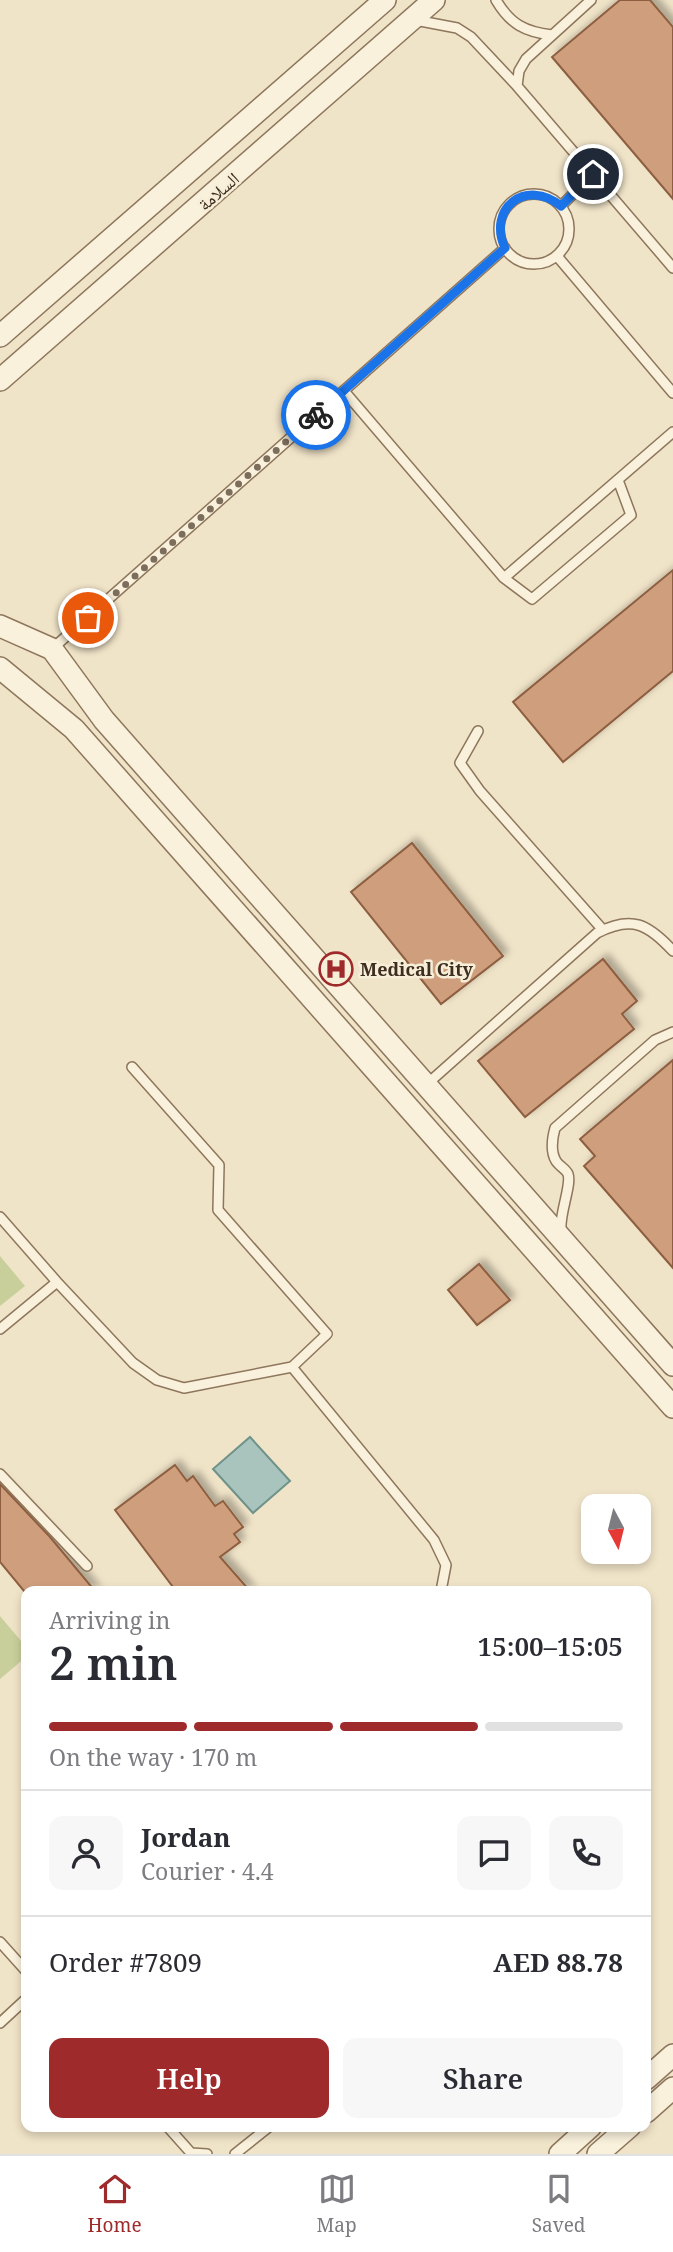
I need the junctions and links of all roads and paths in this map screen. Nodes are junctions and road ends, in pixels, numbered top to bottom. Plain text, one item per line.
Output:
1 (385, 0) edge
2 (434, 0) edge
3 (496, 0) edge
4 (591, 0) edge
5 (412, 19) junction
6 (552, 35) junction
7 (517, 86) junction
8 (593, 174) junction
9 (561, 206) junction
10 (505, 248) junction
11 (557, 256) junction
12 (673, 268) edge
13 (0, 336) edge
14 (0, 380) edge
15 (344, 391) junction
16 (673, 393) edge
17 (673, 432) edge
18 (618, 480) junction
19 (504, 578) junction
20 (0, 626) edge
21 (52, 649) junction
22 (0, 668) edge
23 (478, 731) dead end
24 (603, 930) junction
25 (673, 951) edge
26 (673, 1032) edge
27 (132, 1066) dead end
28 (426, 1085) junction
29 (0, 1217) edge
30 (562, 1239) junction
31 (57, 1282) junction
32 (0, 1329) edge
33 (673, 1365) edge
34 (292, 1367) junction
35 (673, 1407) edge
36 (0, 1474) edge
37 (87, 1566) dead end
38 (442, 1586) edge
39 (0, 1942) edge
40 (21, 1965) edge
41 (21, 2004) edge
42 (0, 2023) edge
43 (673, 2055) edge
44 (651, 2075) edge
45 (673, 2088) edge
46 (651, 2108) edge
47 (172, 2132) edge
48 (262, 2132) edge
49 (585, 2132) edge
50 (623, 2132) edge
51 (207, 2154) edge
52 (234, 2154) edge
53 (560, 2154) edge
54 (598, 2154) edge

1 - 13 street, السلامة
2 - 5 street, السلامة
3 - 6 lane
4 - 6 lane
5 - 7 lane
5 - 14 street, السلامة
6 - 7 lane
7 - 8 lane
8 - 9 lane
8 - 12 lane
9 - 10 lane
9 - 11 lane
10 - 11 lane
10 - 15 lane
11 - 16 lane
15 - 19 lane
15 - 21 lane
17 - 18 lane
18 - 19 lane
18 - 19 lane
20 - 21 street
21 - 28 street
22 - 35 street
23 - 24 lane
24 - 25 lane
24 - 28 lane
26 - 30 lane
27 - 34 lane
28 - 30 street
29 - 31 lane
30 - 33 street
31 - 32 lane
31 - 34 lane
34 - 38 lane
36 - 37 lane
39 - 40 lane
41 - 42 lane
43 - 44 street
45 - 46 street
47 - 51 lane
48 - 52 lane
49 - 53 street
50 - 54 street

